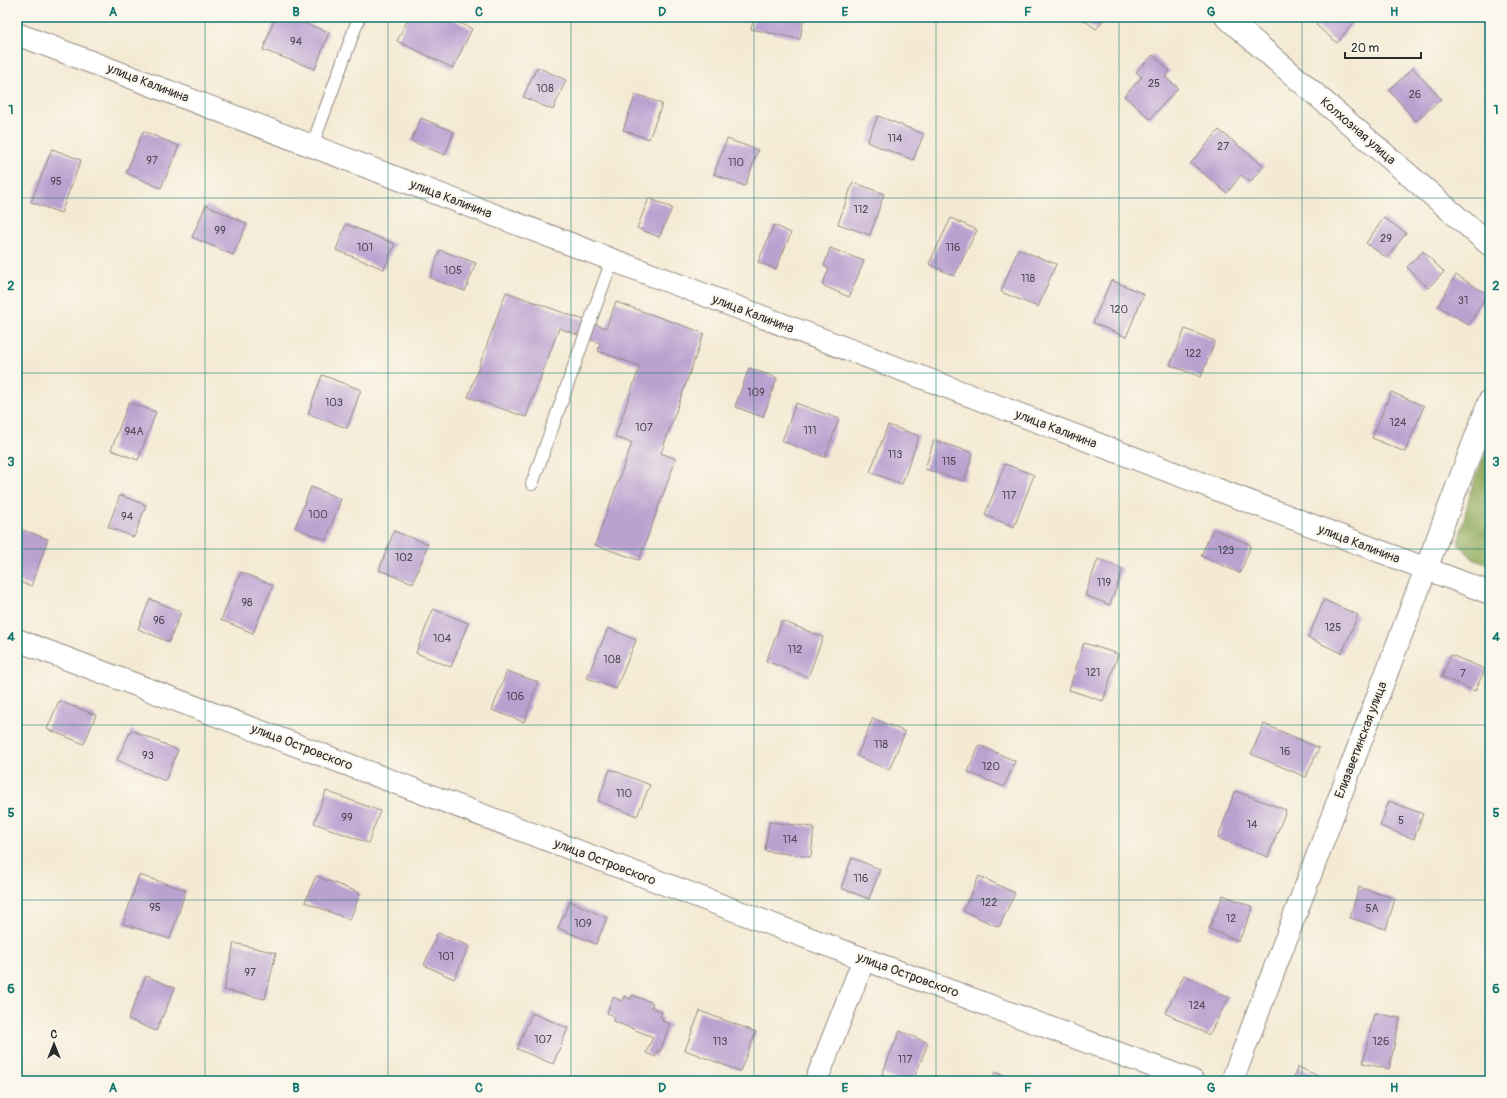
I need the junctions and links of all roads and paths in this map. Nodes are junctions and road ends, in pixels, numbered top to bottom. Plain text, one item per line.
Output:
1 (359, 17) edge
2 (1226, 17) edge
3 (17, 34) edge
4 (312, 146) junction
5 (1490, 245) edge
6 (612, 260) junction
7 (1490, 400) edge
8 (532, 484) dead end
9 (1425, 569) junction
10 (1490, 594) edge
11 (17, 640) edge
12 (864, 959) junction
13 (816, 1081) edge
14 (1193, 1081) edge
15 (1232, 1081) edge

1 - 4 lane
2 - 5 street, Колхозная улица
3 - 4 street, улица Калинина
4 - 6 street, улица Калинина
6 - 8 lane
6 - 9 street, улица Калинина
7 - 9 street, Елизаветинская улица
9 - 10 street, улица Калинина
9 - 15 street, Елизаветинская улица
11 - 12 street, улица Островского
12 - 13 street
12 - 14 street, улица Островского

